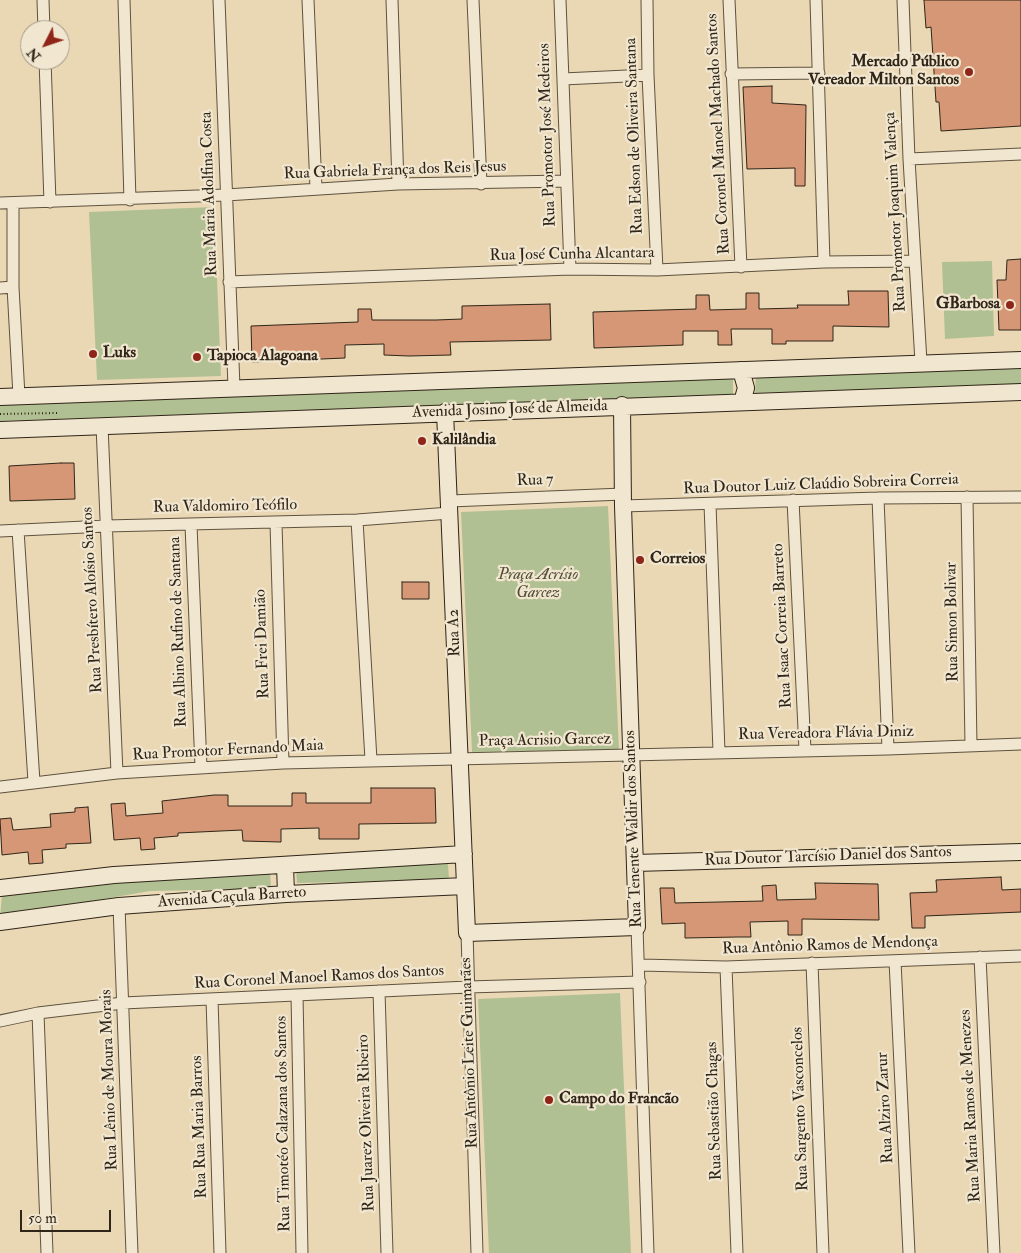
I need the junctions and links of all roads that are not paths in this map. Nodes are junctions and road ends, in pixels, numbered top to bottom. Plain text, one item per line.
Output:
1 (43, 0) edge
2 (124, 0) edge
3 (219, 0) edge
4 (308, 0) edge
5 (392, 0) edge
6 (473, 0) edge
7 (560, 0) edge
8 (647, 0) edge
9 (729, 0) edge
10 (816, 0) edge
11 (902, 0) edge
12 (44, 20) edge
13 (45, 70) edge
14 (819, 72) junction
15 (731, 74) junction
16 (648, 75) junction
17 (563, 79) junction
18 (1021, 154) edge
19 (909, 159) junction
20 (565, 181) junction
21 (398, 184) junction
22 (481, 184) junction
23 (316, 188) junction
24 (226, 195) junction
25 (130, 200) junction
26 (50, 202) junction
27 (0, 203) edge
28 (13, 203) junction
29 (915, 261) junction
30 (824, 262) junction
31 (741, 267) junction
32 (570, 270) junction
33 (657, 270) junction
34 (229, 282) junction
35 (14, 287) junction
36 (0, 288) edge
37 (1021, 360) edge
38 (921, 362) junction
39 (741, 370) junction
40 (234, 387) junction
41 (1021, 392) edge
42 (19, 396) junction
43 (0, 397) edge
44 (742, 402) junction
45 (622, 405) junction
46 (445, 412) junction
47 (102, 426) junction
48 (0, 430) edge
49 (967, 497) junction
50 (1021, 497) edge
51 (878, 498) junction
52 (623, 500) junction
53 (793, 500) junction
54 (710, 504) junction
55 (450, 507) junction
56 (357, 520) junction
57 (276, 523) junction
58 (191, 525) junction
59 (106, 526) junction
60 (18, 530) junction
61 (0, 531) edge
62 (1021, 744) edge
63 (971, 746) junction
64 (888, 749) junction
65 (805, 750) junction
66 (719, 752) junction
67 (631, 756) junction
68 (460, 759) junction
69 (371, 760) junction
70 (283, 764) junction
71 (201, 767) junction
72 (117, 773) junction
73 (34, 782) junction
74 (0, 787) edge
75 (1021, 852) edge
76 (464, 854) junction
77 (635, 863) junction
78 (285, 865) junction
79 (465, 886) junction
80 (0, 888) edge
81 (286, 894) junction
82 (119, 906) junction
83 (0, 922) edge
84 (637, 927) junction
85 (467, 933) junction
86 (1021, 956) edge
87 (980, 957) junction
88 (895, 961) junction
89 (812, 963) junction
90 (640, 965) junction
91 (726, 967) junction
92 (640, 982) junction
93 (468, 987) junction
94 (379, 991) junction
95 (298, 995) junction
96 (212, 999) junction
97 (123, 1003) junction
98 (38, 1013) junction
99 (0, 1021) edge
100 (47, 1253) edge
101 (132, 1253) edge
102 (220, 1253) edge
103 (302, 1253) edge
104 (387, 1253) edge
105 (477, 1253) edge
106 (648, 1253) edge
107 (737, 1253) edge
108 (822, 1253) edge
109 (909, 1253) edge
110 (994, 1253) edge

1 - 12 street
2 - 25 street
3 - 24 street, Rua Maria Adolfina Costa
4 - 23 street
5 - 21 street
6 - 22 street
7 - 17 street, Rua Promotor José Medeiros
8 - 16 street, Rua Edson de Oliveira Santana
9 - 15 street, Rua Coronel Manoel Machado Santos
10 - 14 street
11 - 19 street, Rua Promotor Joaquim Valença
13 - 26 street
14 - 15 street
14 - 30 street
15 - 31 street, Rua Coronel Manoel Machado Santos
16 - 17 street
16 - 33 street, Rua Edson de Oliveira Santana
17 - 20 street, Rua Promotor José Medeiros
18 - 19 street
19 - 29 street, Rua Promotor Joaquim Valença
20 - 22 street, Rua Gabriela França dos Reis Jesus
20 - 32 street, Rua Promotor José Medeiros
21 - 22 street, Rua Gabriela França dos Reis Jesus
21 - 23 street, Rua Gabriela França dos Reis Jesus
23 - 24 street, Rua Gabriela França dos Reis Jesus
24 - 25 street, Rua Gabriela França dos Reis Jesus
24 - 34 street, Rua Maria Adolfina Costa
25 - 26 street, Rua Gabriela França dos Reis Jesus
26 - 28 street, Rua Gabriela França dos Reis Jesus
27 - 28 street, Rua Gabriela França dos Reis Jesus
28 - 35 street
29 - 30 street, Rua José Cunha Alcantara
29 - 38 street, Rua Promotor Joaquim Valença
30 - 31 street, Rua José Cunha Alcantara
31 - 33 street, Rua José Cunha Alcantara
32 - 33 street, Rua José Cunha Alcantara
32 - 34 street, Rua José Cunha Alcantara
34 - 40 street, Rua Maria Adolfina Costa
35 - 36 street
35 - 42 street
37 - 38 street, Avenida Josino José de Almeida
38 - 39 street, Avenida Josino José de Almeida
39 - 40 street, Avenida Josino José de Almeida
39 - 44 street
40 - 42 street, Avenida Josino José de Almeida
41 - 44 street, Avenida Josino José de Almeida
42 - 43 street, Avenida Josino José de Almeida
44 - 45 street, Avenida Josino José de Almeida
45 - 46 street, Avenida Josino José de Almeida
45 - 52 street, Rua Tenente Waldir dos Santos
46 - 47 street, Avenida Josino José de Almeida
46 - 55 street, Rua A2
47 - 48 street, Avenida Josino José de Almeida
47 - 59 street, Rua Presbítero Aloísio Santos
49 - 50 street, Rua Doutor Luiz Claúdio Sobreira Correia
49 - 51 street, Rua Doutor Luiz Claúdio Sobreira Correia
49 - 63 street, Rua Simon Bolivar
51 - 53 street, Rua Doutor Luiz Claúdio Sobreira Correia
51 - 64 street
52 - 54 street, Rua Doutor Luiz Claúdio Sobreira Correia
52 - 55 street, Rua 7
52 - 67 street, Rua Tenente Waldir dos Santos
53 - 54 street, Rua Doutor Luiz Claúdio Sobreira Correia
53 - 65 street, Rua Isaac Correia Barreto
54 - 66 street
55 - 56 street, Rua Valdomiro Teófilo
55 - 68 street, Rua A2
56 - 57 street, Rua Valdomiro Teófilo
56 - 69 street
57 - 58 street, Rua Valdomiro Teófilo
57 - 70 street, Rua Frei Damião
58 - 59 street, Rua Valdomiro Teófilo
58 - 71 street, Rua Albino Rufino de Santana
59 - 60 street, Rua Valdomiro Teófilo
59 - 72 street, Rua Presbítero Aloísio Santos
60 - 61 street, Rua Valdomiro Teófilo
60 - 73 street
62 - 63 street, Rua Vereadora Flávia Diniz
63 - 64 street, Rua Vereadora Flávia Diniz
64 - 65 street, Rua Vereadora Flávia Diniz
65 - 66 street, Rua Vereadora Flávia Diniz
66 - 67 street, Rua Vereadora Flávia Diniz
67 - 68 street, Praça Acrisio Garcez
67 - 77 street, Rua Tenente Waldir dos Santos
68 - 69 street, Rua Promotor Fernando Maia
68 - 76 street, Rua A2
69 - 70 street, Rua Promotor Fernando Maia
70 - 71 street, Rua Promotor Fernando Maia
71 - 72 street, Rua Promotor Fernando Maia
72 - 73 street, Rua Promotor Fernando Maia
73 - 74 street, Rua Promotor Fernando Maia
75 - 77 street, Rua Doutor Tarcísio Daniel dos Santos
76 - 78 street, Avenida Caçula Barreto
76 - 79 street, Rua Antônio Leite Guimarães
77 - 84 street, Rua Tenente Waldir dos Santos
78 - 80 street, Avenida Caçula Barreto
78 - 81 street
79 - 81 street, Avenida Caçula Barreto
79 - 85 street, Rua Antônio Leite Guimarães
81 - 82 street, Avenida Caçula Barreto
82 - 83 street, Avenida Caçula Barreto
82 - 97 street, Rua Lênio de Moura Morais
84 - 85 street
84 - 90 street, Rua Tenente Waldir dos Santos
85 - 93 street, Rua Antônio Leite Guimarães
86 - 87 street, Rua Antônio Ramos de Mendonça
87 - 88 street, Rua Antônio Ramos de Mendonça
87 - 110 street, Rua Maria Ramos de Menezes
88 - 89 street, Rua Antônio Ramos de Mendonça
88 - 109 street, Rua Alziro Zarur
89 - 91 street, Rua Antônio Ramos de Mendonça
89 - 108 street, Rua Sargento Vasconcelos
90 - 91 street, Rua Antônio Ramos de Mendonça
90 - 92 street, Rua Tenente Waldir dos Santos
91 - 107 street, Rua Sebastião Chagas
92 - 93 street, Rua Coronel Manoel Ramos dos Santos
92 - 106 street, Rua Tenente Waldir dos Santos
93 - 94 street, Rua Coronel Manoel Ramos dos Santos
93 - 105 street, Rua Antônio Leite Guimarães
94 - 95 street, Rua Coronel Manoel Ramos dos Santos
94 - 104 street, Rua Juarez Oliveira Ribeiro
95 - 96 street, Rua Coronel Manoel Ramos dos Santos
95 - 103 street, Rua Timotéo Calazana dos Santos
96 - 97 street, Rua Coronel Manoel Ramos dos Santos
96 - 102 street, Rua Rua Maria Barros
97 - 98 street, Rua Coronel Manoel Ramos dos Santos
97 - 101 street, Rua Lênio de Moura Morais
98 - 99 street, Rua Coronel Manoel Ramos dos Santos
98 - 100 street

